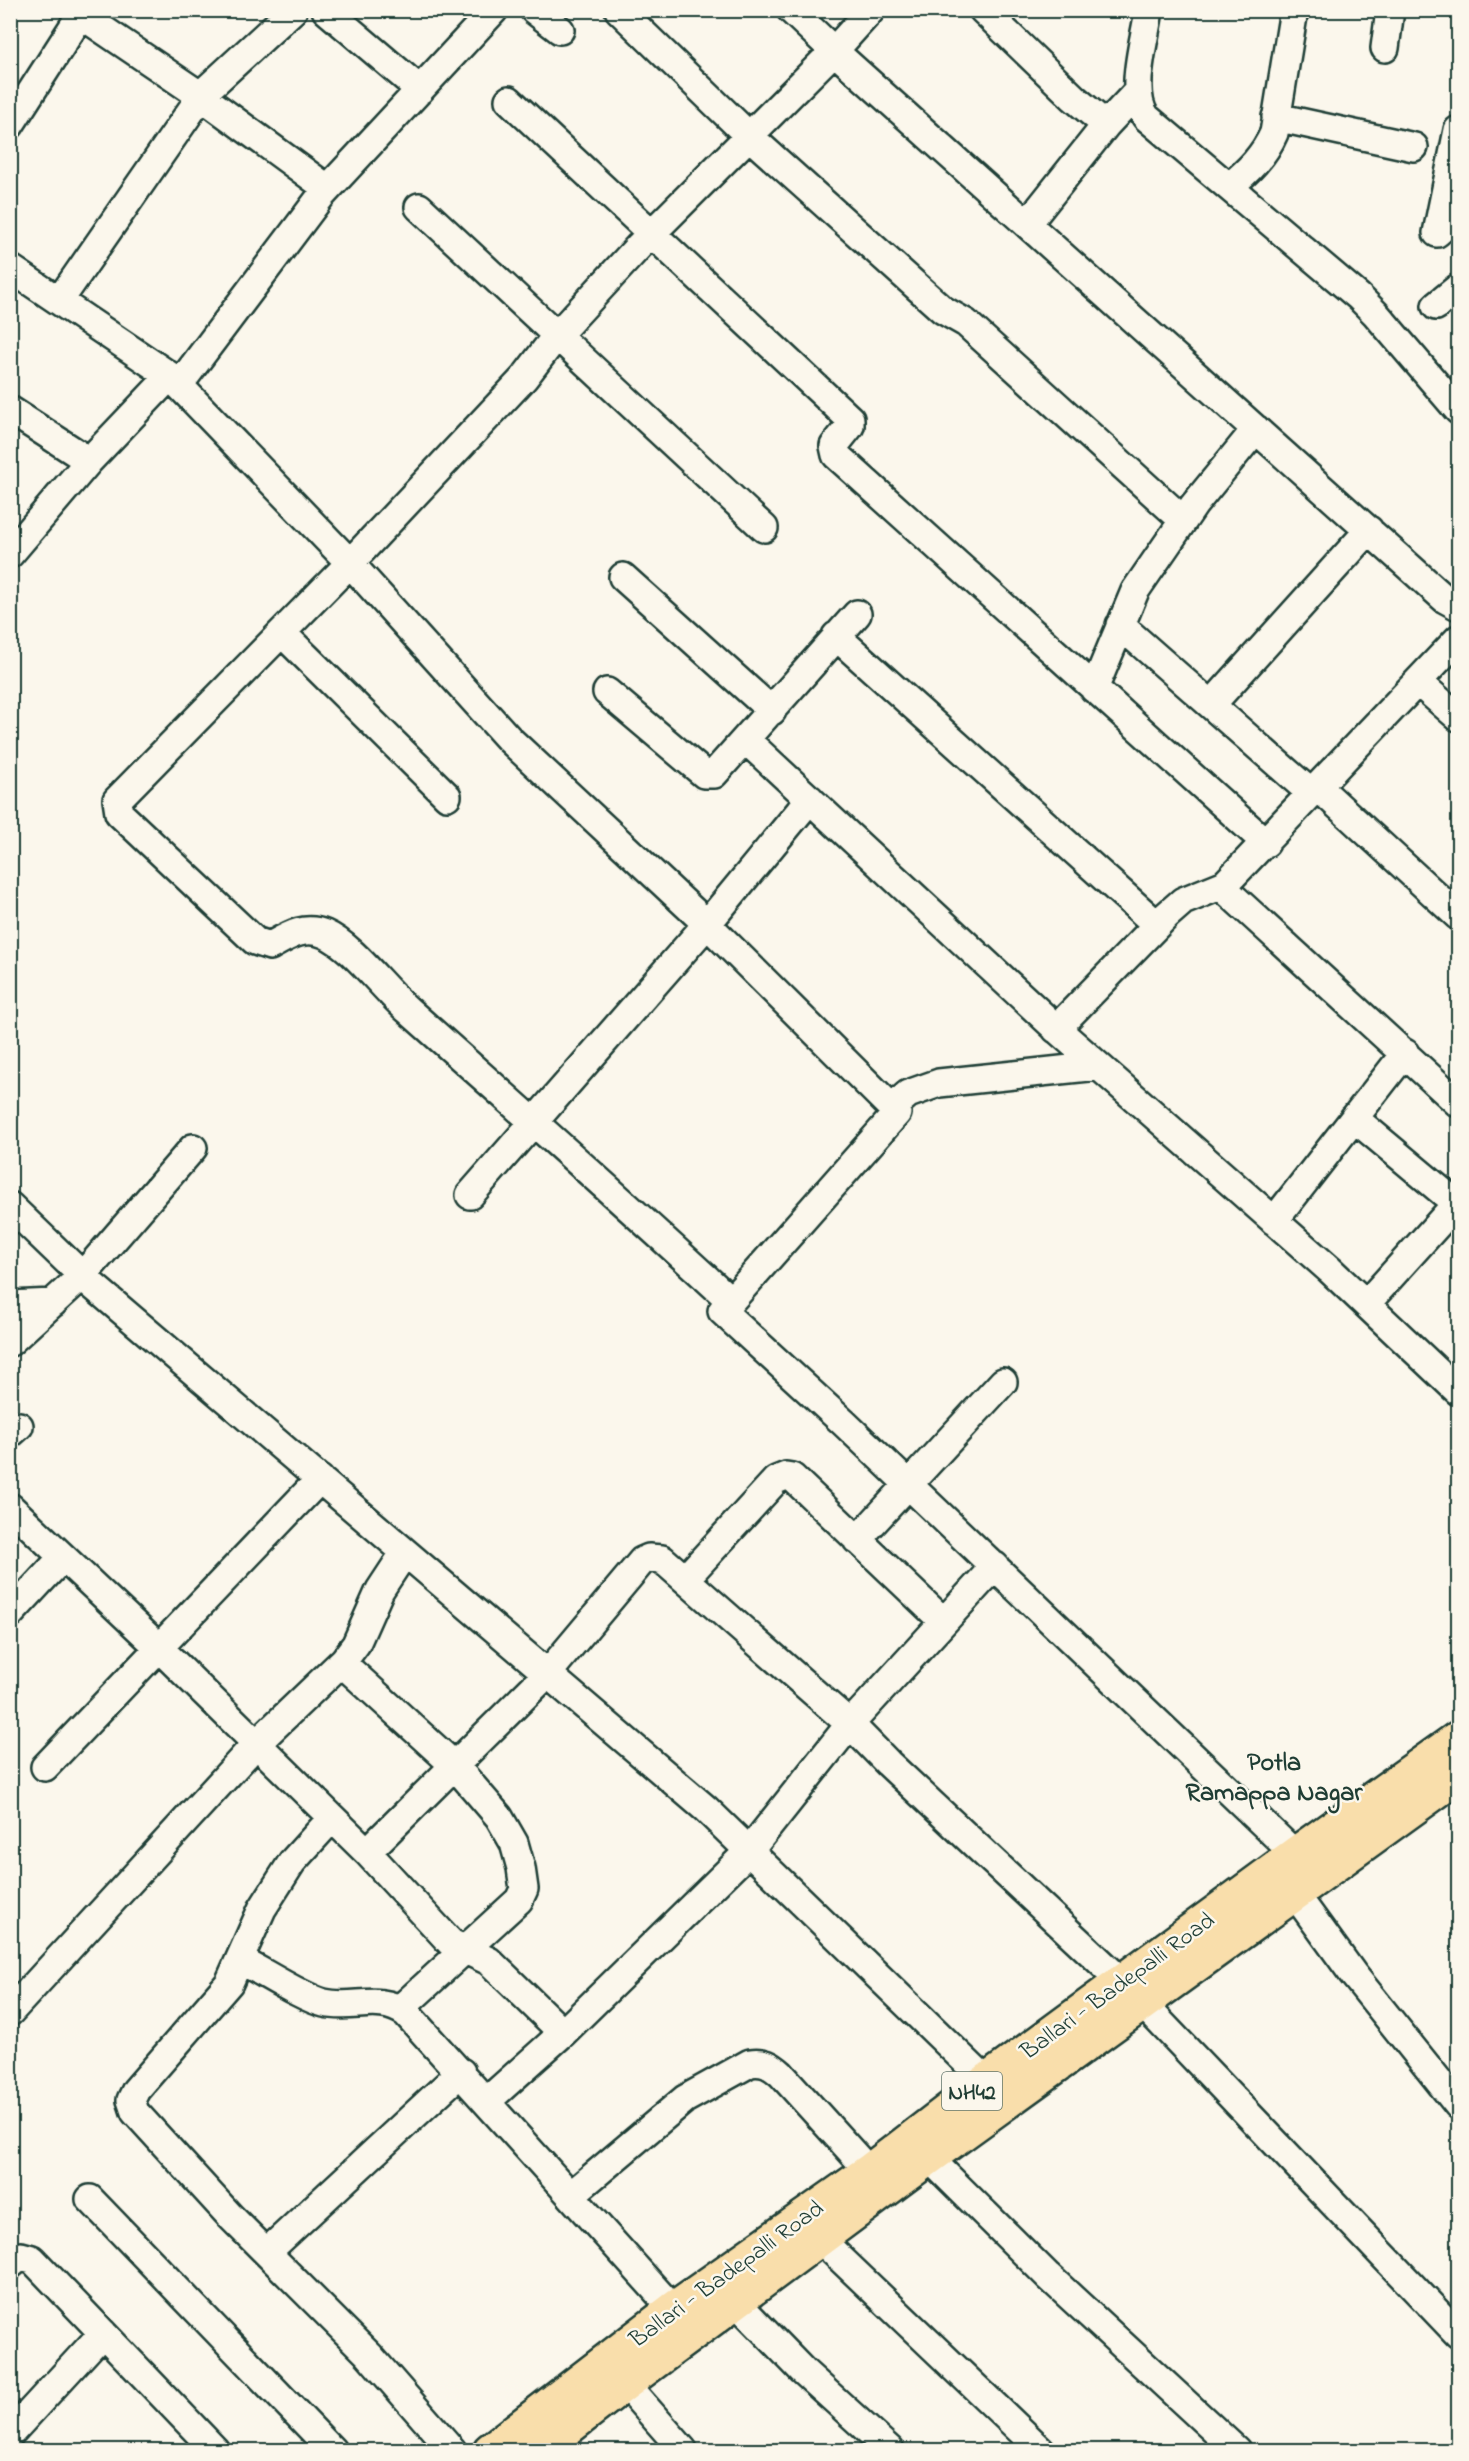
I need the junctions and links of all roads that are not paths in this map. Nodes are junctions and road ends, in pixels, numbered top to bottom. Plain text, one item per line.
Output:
1 (293, 10) edge
2 (326, 10) edge
3 (494, 10) edge
4 (534, 10) edge
5 (619, 10) edge
6 (790, 10) edge
7 (871, 10) edge
8 (983, 10) edge
9 (1149, 10) edge
10 (1294, 10) edge
11 (1390, 10) edge
12 (80, 12) edge
13 (560, 30) dead end
14 (1385, 48) dead end
15 (834, 51) junction
16 (420, 90) junction
17 (1137, 92) junction
18 (201, 96) junction
19 (509, 99) dead end
20 (1276, 117) junction
21 (10, 125) edge
22 (1107, 125) junction
23 (1458, 130) edge
24 (748, 136) junction
25 (1414, 147) dead end
26 (1229, 188) junction
27 (322, 195) junction
28 (419, 207) dead end
29 (1458, 214) edge
30 (1028, 223) junction
31 (652, 233) junction
32 (10, 268) edge
33 (1458, 288) edge
34 (60, 301) junction
35 (1436, 306) dead end
36 (557, 335) junction
37 (174, 380) junction
38 (10, 410) edge
39 (1458, 410) edge
40 (1256, 429) junction
41 (89, 461) junction
42 (1183, 520) junction
43 (764, 528) dead end
44 (1369, 530) junction
45 (10, 554) edge
46 (350, 563) junction
47 (623, 577) dead end
48 (1458, 606) edge
49 (856, 614) dead end
50 (1120, 625) junction
51 (282, 633) junction
52 (837, 636) junction
53 (1458, 639) edge
54 (1418, 682) junction
55 (1094, 689) junction
56 (607, 692) dead end
57 (1211, 705) junction
58 (772, 711) junction
59 (1458, 717) edge
60 (746, 740) junction
61 (1315, 790) junction
62 (447, 796) dead end
63 (810, 799) junction
64 (1266, 843) junction
65 (1221, 886) junction
66 (1458, 916) edge
67 (707, 924) junction
68 (1157, 925) junction
69 (1056, 1029) junction
70 (1405, 1053) junction
71 (1098, 1066) junction
72 (1458, 1102) edge
73 (892, 1108) junction
74 (1354, 1118) junction
75 (535, 1122) junction
76 (193, 1148) dead end
77 (470, 1196) dead end
78 (1458, 1204) edge
79 (10, 1206) edge
80 (1274, 1221) junction
81 (83, 1275) junction
82 (731, 1301) junction
83 (53, 1303) junction
84 (1366, 1304) junction
85 (10, 1305) edge
86 (10, 1342) edge
87 (1004, 1382) dead end
88 (1458, 1391) edge
89 (320, 1479) junction
90 (909, 1485) junction
91 (10, 1507) edge
92 (857, 1539) junction
93 (405, 1552) junction
94 (63, 1557) junction
95 (995, 1566) junction
96 (686, 1579) junction
97 (10, 1614) edge
98 (943, 1621) junction
99 (159, 1648) junction
100 (342, 1663) junction
101 (548, 1674) junction
102 (850, 1724) junction
103 (1458, 1738) edge
104 (256, 1744) junction
105 (455, 1766) junction
106 (45, 1767) dead end
107 (1458, 1776) edge
108 (332, 1818) junction
109 (750, 1850) junction
110 (367, 1852) junction
111 (1294, 1854) junction
112 (1295, 1894) junction
113 (465, 1951) junction
114 (240, 1960) junction
115 (1133, 1993) junction
116 (400, 2009) junction
117 (10, 2012) edge
118 (563, 2033) junction
119 (461, 2072) junction
120 (986, 2080) junction
121 (487, 2101) junction
122 (1458, 2105) edge
123 (929, 2158) junction
124 (869, 2171) junction
125 (571, 2195) junction
126 (90, 2199) dead end
127 (821, 2240) junction
128 (267, 2252) junction
129 (10, 2265) edge
130 (737, 2303) junction
131 (673, 2309) junction
132 (103, 2333) junction
133 (1458, 2334) edge
134 (625, 2385) junction
135 (10, 2434) edge
136 (205, 2447) edge
137 (332, 2451) edge
138 (452, 2451) edge
139 (490, 2451) edge
140 (540, 2451) edge
141 (683, 2451) edge
142 (890, 2451) edge
143 (1041, 2451) edge
144 (1236, 2451) edge

1 - 18 street
2 - 16 street
3 - 16 street
4 - 13 street
5 - 24 street
6 - 15 street
7 - 15 street
8 - 22 street
9 - 17 street
10 - 20 street
11 - 14 street
12 - 18 street
12 - 21 street
15 - 24 street
15 - 30 street
16 - 27 street
17 - 22 street
17 - 26 street
18 - 27 street
18 - 34 street
19 - 31 street
20 - 25 street
20 - 26 street
22 - 30 street
23 - 29 street
24 - 31 street
24 - 42 street
26 - 39 street
27 - 37 street
28 - 36 street
30 - 40 street
31 - 36 street
31 - 55 street
32 - 34 street
33 - 35 street
34 - 37 street
36 - 43 street
36 - 46 street
37 - 41 street
37 - 46 street
38 - 41 street
40 - 42 street
40 - 44 street
41 - 45 street
42 - 50 street
44 - 48 street
44 - 57 street
46 - 51 street
46 - 67 street
47 - 58 street
49 - 52 street
50 - 55 street
50 - 57 street
51 - 62 street
51 - 75 street
52 - 58 street
52 - 68 street
53 - 54 street
54 - 59 street
54 - 61 street
55 - 64 street
56 - 60 street
57 - 61 street
58 - 60 street
60 - 63 street
61 - 64 street
61 - 66 street
63 - 67 street
63 - 69 street
64 - 65 street
65 - 68 street
65 - 70 street
67 - 73 street
67 - 75 street
68 - 69 street
69 - 71 street
70 - 72 street
70 - 74 street
71 - 73 street
71 - 80 street
73 - 82 street
74 - 78 street
74 - 80 street
75 - 77 street
75 - 82 street
76 - 81 street
78 - 84 street
79 - 81 street
80 - 84 street
81 - 83 street
81 - 89 street
82 - 90 street
83 - 85 street
83 - 86 street
84 - 88 street
87 - 90 street
89 - 93 street
89 - 99 street
90 - 92 street
90 - 95 street
91 - 94 street
92 - 96 street
92 - 98 street
93 - 100 street
93 - 101 street
94 - 97 street
94 - 99 street
95 - 98 street
95 - 111 street
96 - 101 street
96 - 102 street
98 - 102 street
99 - 104 street
99 - 106 street
100 - 104 street
100 - 105 street
101 - 105 street
101 - 109 street
102 - 109 street
102 - 115 street
103 - 111 highway, Ballari - Badepalli Road / NH42
104 - 108 street
104 - 117 street
105 - 110 street
105 - 113 street
107 - 112 highway, Ballari - Badepalli Road / NH42
108 - 110 street
108 - 114 street
109 - 118 street
109 - 120 street
110 - 113 street
111 - 115 highway, Ballari - Badepalli Road / NH42
112 - 115 highway, Ballari - Badepalli Road / NH42
112 - 122 street
113 - 116 street
113 - 118 street
114 - 116 street
114 - 128 street
115 - 120 highway, Ballari - Badepalli Road / NH42
115 - 123 highway, Ballari - Badepalli Road / NH42
115 - 133 street
116 - 119 street
118 - 121 street
119 - 121 street
119 - 128 street
120 - 124 highway, Ballari - Badepalli Road / NH42
121 - 125 street
123 - 127 highway, Ballari - Badepalli Road / NH42
123 - 144 street
124 - 125 street
124 - 131 highway, Ballari - Badepalli Road / NH42
125 - 131 street
126 - 137 street
127 - 130 highway, Ballari - Badepalli Road / NH42
127 - 143 street
128 - 138 street
129 - 132 street
130 - 134 highway, Ballari - Badepalli Road / NH42
130 - 142 street
131 - 139 highway, Ballari - Badepalli Road / NH42
132 - 135 street
132 - 136 street
134 - 140 highway, Ballari - Badepalli Road / NH42
134 - 141 street

